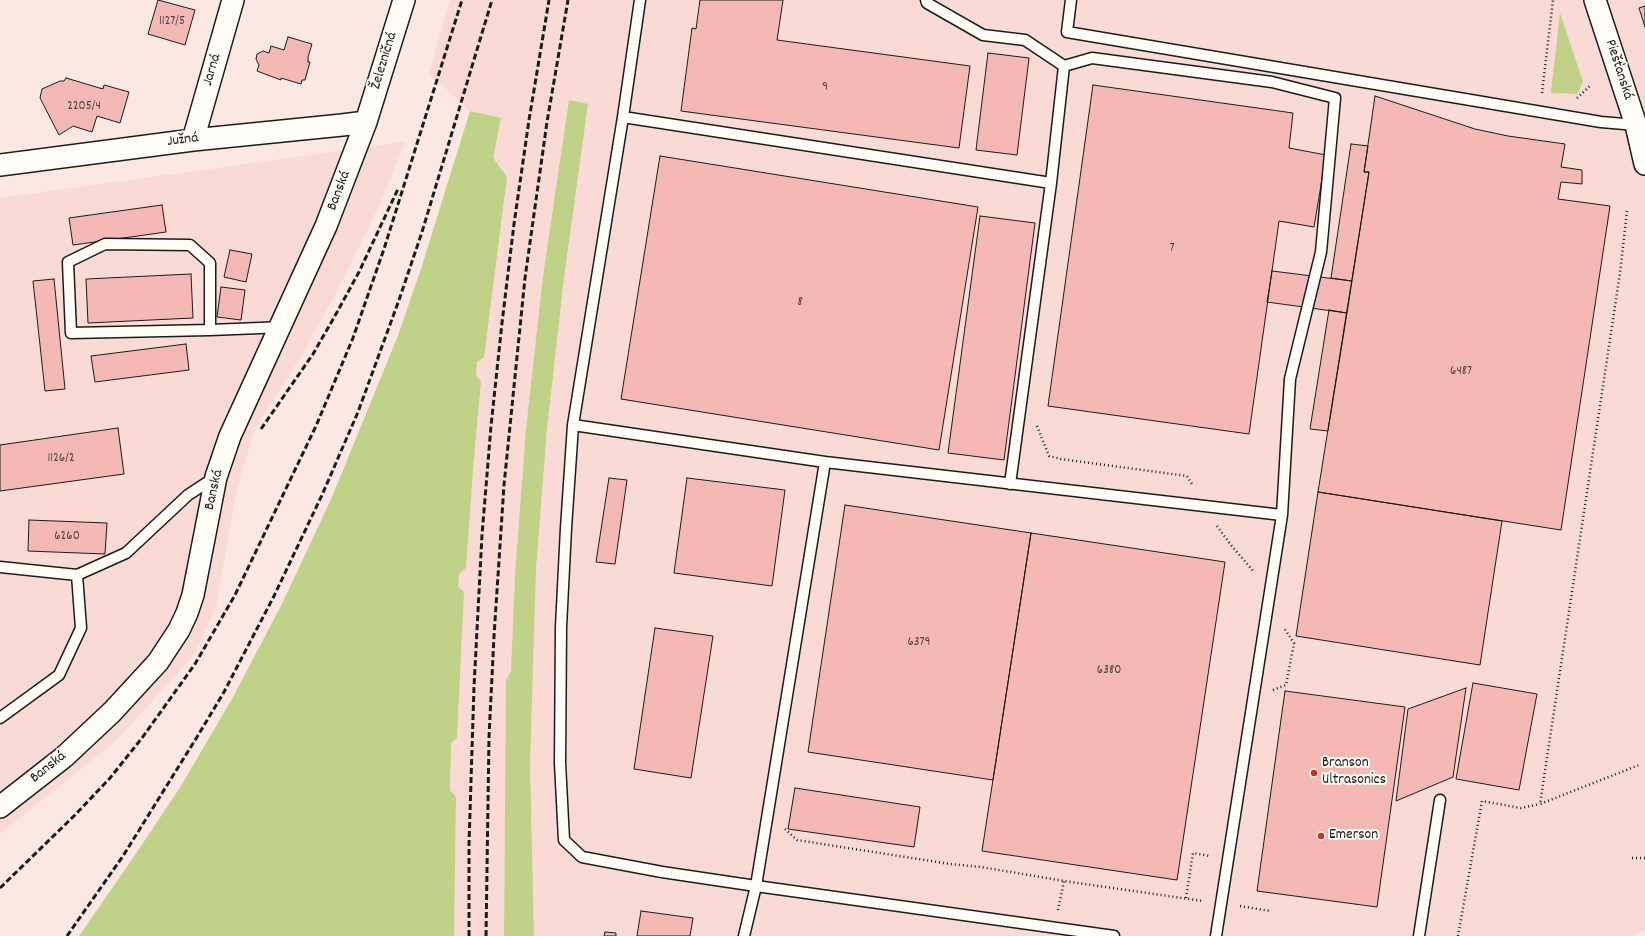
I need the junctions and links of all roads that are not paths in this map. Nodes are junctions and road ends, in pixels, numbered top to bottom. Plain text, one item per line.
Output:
1 (233, 0) edge
2 (404, 0) edge
3 (640, 0) edge
4 (926, 0) edge
5 (1071, 0) edge
6 (1595, 0) edge
7 (1064, 66) junction
8 (623, 117) junction
9 (1638, 121) edge
10 (366, 122) junction
11 (193, 140) junction
12 (1645, 164) edge
13 (0, 165) edge
14 (1051, 183) junction
15 (280, 327) junction
16 (210, 330) junction
17 (573, 425) junction
18 (825, 462) junction
19 (216, 477) junction
20 (1010, 484) junction
21 (1282, 515) junction
22 (0, 567) edge
23 (77, 575) junction
24 (0, 718) edge
25 (1440, 800) dead end
26 (0, 807) edge
27 (756, 886) junction
28 (744, 936) edge
29 (1114, 936) edge
30 (1216, 936) edge
31 (1419, 936) edge

1 - 11 street, Jarná
2 - 10 street, Železničná
3 - 8 lane
4 - 7 lane
5 - 9 lane
6 - 9 street, Piešťanská
7 - 14 lane
7 - 21 lane
8 - 14 lane
8 - 17 lane
9 - 12 street, Piešťanská
10 - 11 street, Južná
10 - 15 street, Banská
11 - 13 street, Južná
14 - 20 lane
15 - 16 lane
15 - 19 street, Banská
16 - 16 lane
17 - 18 lane
17 - 27 lane
18 - 20 lane
18 - 27 lane
19 - 23 lane
19 - 26 street, Banská
20 - 21 lane
21 - 30 lane
22 - 23 lane
23 - 24 lane
25 - 31 lane
27 - 28 lane
27 - 29 lane

